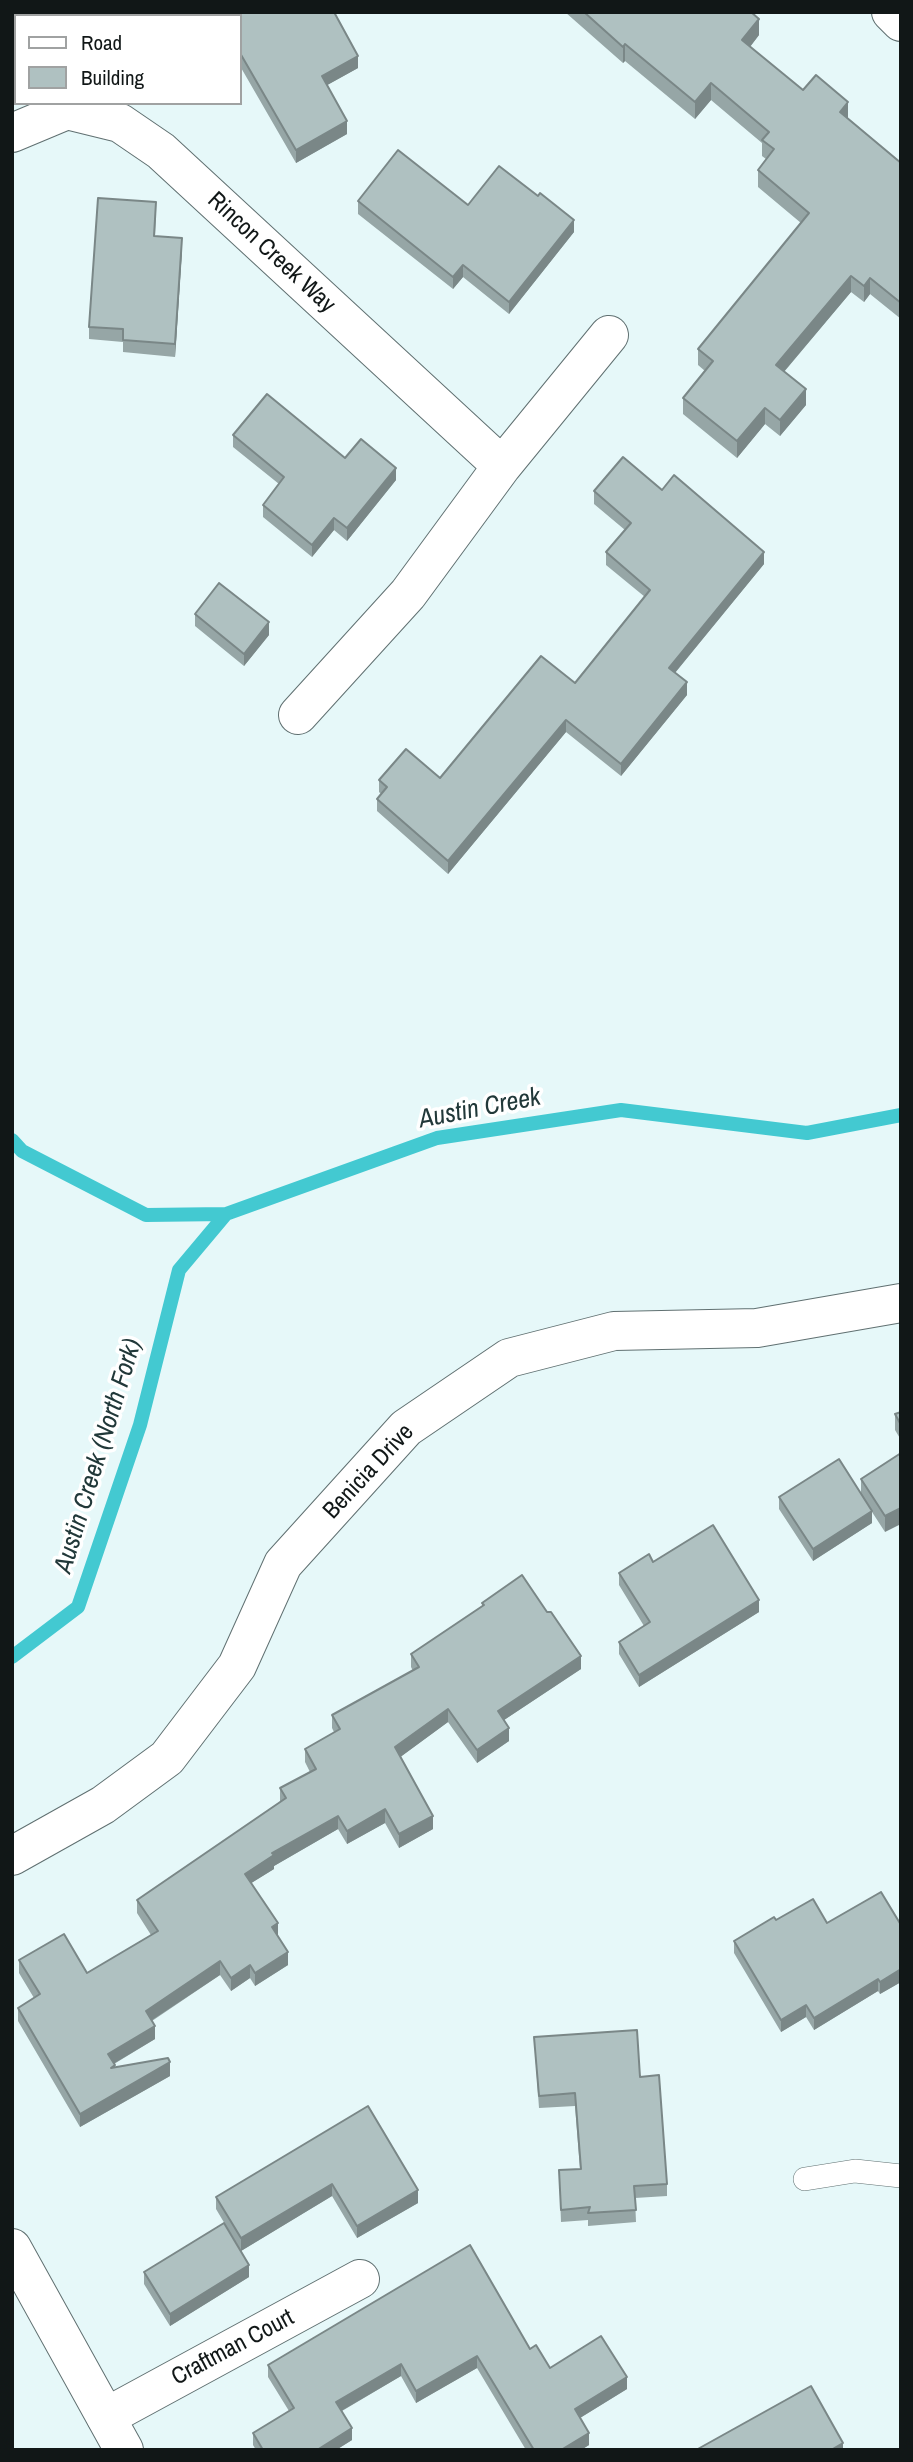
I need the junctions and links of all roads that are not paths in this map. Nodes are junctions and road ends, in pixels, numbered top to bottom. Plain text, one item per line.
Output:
1 (891, 12) edge
2 (901, 22) edge
3 (12, 133) edge
4 (609, 335) dead end
5 (502, 466) junction
6 (298, 715) dead end
7 (901, 1303) edge
8 (12, 1856) edge
9 (901, 2176) edge
10 (805, 2179) dead end
11 (12, 2248) edge
12 (360, 2279) dead end
13 (106, 2417) junction
14 (124, 2450) edge

1 - 2 street
3 - 5 street, Rincon Creek Way
4 - 5 street
5 - 6 street
7 - 8 street, Benicia Drive
9 - 10 lane
11 - 13 street
12 - 13 street, Craftman Court
13 - 14 street

